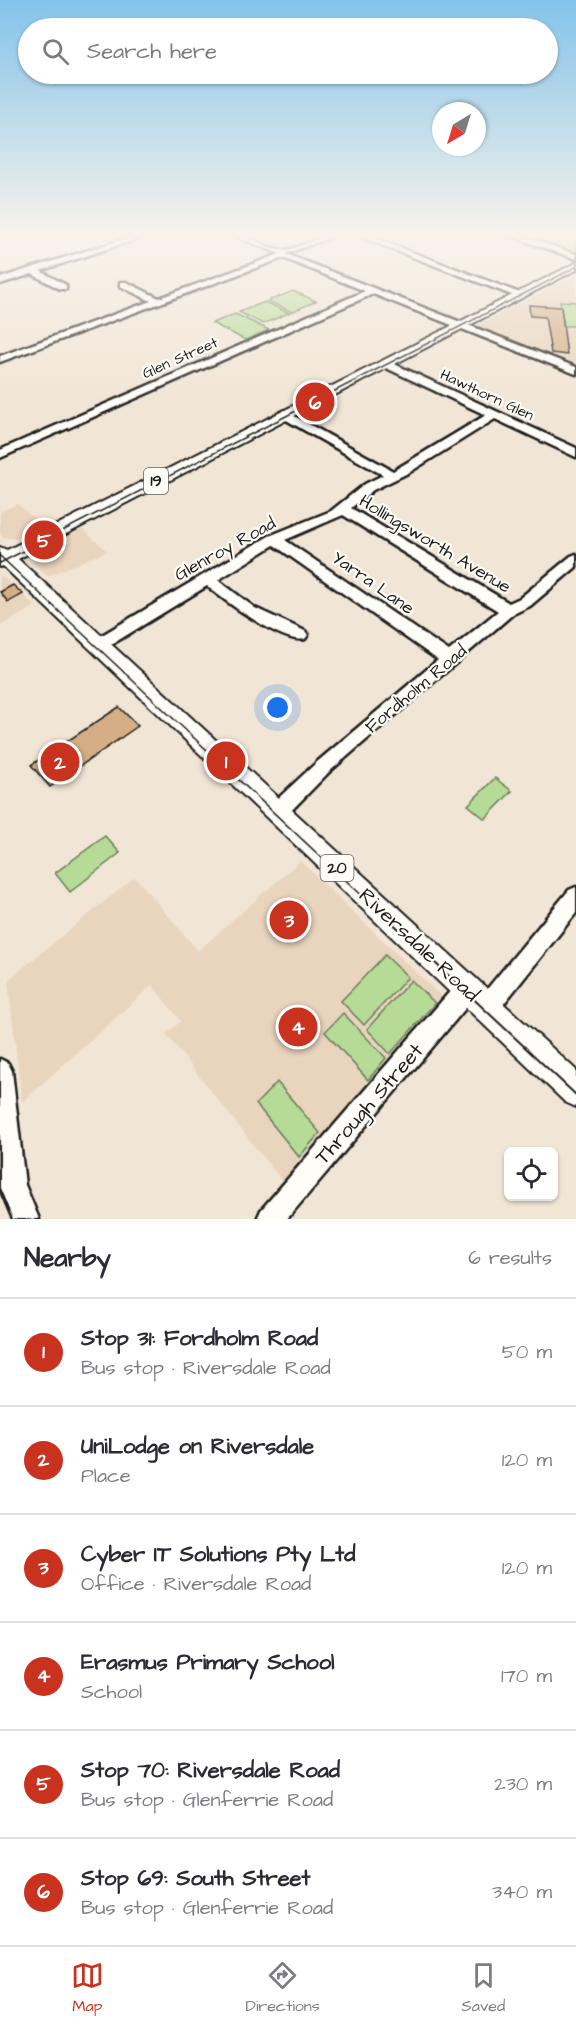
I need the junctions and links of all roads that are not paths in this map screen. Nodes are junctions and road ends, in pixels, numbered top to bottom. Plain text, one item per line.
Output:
1 (140, 292) edge
2 (180, 292) edge
3 (370, 292) edge
4 (374, 292) edge
5 (512, 292) edge
6 (526, 292) edge
7 (520, 295) junction
8 (157, 300) junction
9 (460, 326) junction
10 (0, 359) edge
11 (386, 364) junction
12 (576, 371) edge
13 (494, 415) junction
14 (285, 416) junction
15 (576, 453) edge
16 (0, 454) edge
17 (393, 476) junction
18 (343, 510) junction
19 (274, 539) junction
20 (576, 548) edge
21 (2, 557) edge
22 (576, 559) edge
23 (207, 579) junction
24 (508, 610) junction
25 (300, 635) dead end
26 (98, 645) junction
27 (450, 660) junction
28 (273, 808) junction
29 (576, 897) edge
30 (467, 989) junction
31 (486, 1008) junction
32 (0, 1071) edge
33 (576, 1091) edge
34 (2, 1117) edge
35 (26, 1219) edge
36 (270, 1219) edge

1 - 8 street
2 - 8 street
3 - 16 street, Glen Street
4 - 9 street
5 - 7 street
6 - 7 main road, 19
7 - 9 main road, 19
8 - 10 street
9 - 11 main road, 19
9 - 12 street
11 - 13 street, Hawthorn Glen
11 - 14 main road, 19
13 - 15 street, Hawthorn Glen
13 - 17 street, Glenroy Road
14 - 17 street
14 - 21 main road, 19
17 - 18 street, Glenroy Road
18 - 19 street, Glenroy Road
18 - 24 street, Hollingsworth Avenue
19 - 23 street, Glenroy Road
19 - 27 street, Yarra Lane
20 - 24 street, Fordholm Road
21 - 26 main road, Riversdale Road / 20
22 - 24 street, Fordholm Road
23 - 25 street
23 - 26 street, Glenroy Road
24 - 27 street, Fordholm Road
26 - 28 main road, Riversdale Road / 20
27 - 28 street, Fordholm Road
28 - 30 main road, Riversdale Road / 20
29 - 31 street
30 - 31 main road, Riversdale Road / 20
30 - 36 street, Through Street
31 - 33 main road, Riversdale Road / 20
32 - 34 street
34 - 35 street

